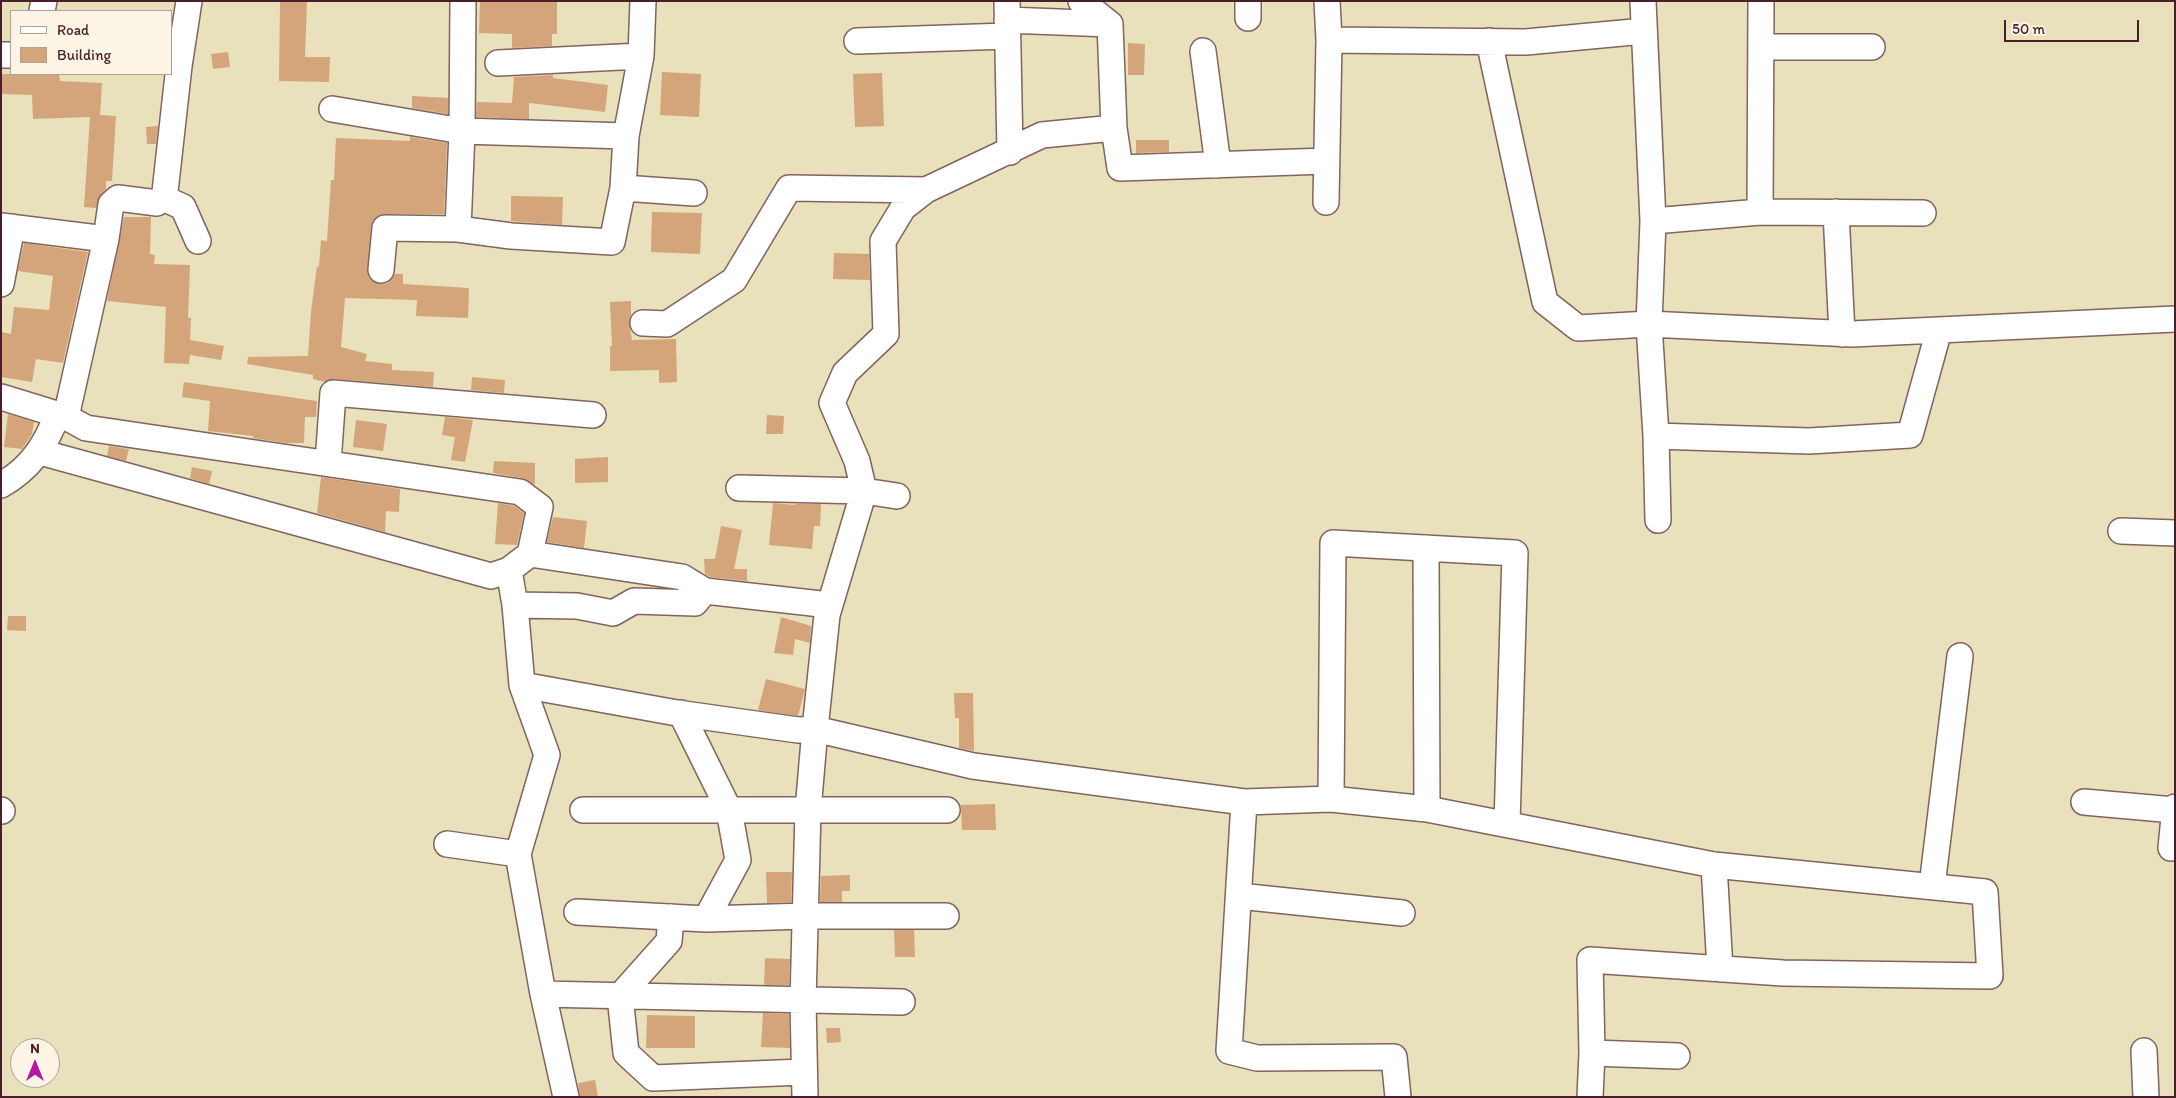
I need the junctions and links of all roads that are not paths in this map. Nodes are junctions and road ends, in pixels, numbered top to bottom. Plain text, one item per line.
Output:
1 (188, 1) edge
2 (463, 1) edge
3 (643, 1) edge
4 (1082, 1) edge
5 (1327, 1) edge
6 (1643, 1) edge
7 (1761, 1) edge
8 (1007, 19) edge
9 (1110, 24) junction
10 (1644, 31) junction
11 (1329, 40) junction
12 (857, 42) dead end
13 (1489, 42) junction
14 (1872, 46) dead end
15 (1761, 47) junction
16 (1203, 51) dead end
17 (641, 56) junction
18 (498, 63) dead end
19 (175, 66) edge
20 (332, 109) dead end
21 (1114, 128) junction
22 (462, 131) junction
23 (626, 136) junction
24 (1010, 152) junction
25 (1326, 161) junction
26 (1218, 165) junction
27 (624, 188) junction
28 (926, 190) junction
29 (694, 193) dead end
30 (163, 198) junction
31 (1326, 202) dead end
32 (1760, 212) junction
33 (1836, 212) junction
34 (1923, 213) dead end
35 (1653, 220) junction
36 (6, 226) edge
37 (458, 229) junction
38 (106, 239) junction
39 (198, 241) dead end
40 (381, 270) dead end
41 (1, 284) edge
42 (2175, 319) edge
43 (643, 323) dead end
44 (1649, 324) junction
45 (1939, 330) junction
46 (1842, 334) junction
47 (1, 397) edge
48 (593, 415) dead end
49 (62, 416) junction
50 (1656, 436) junction
51 (40, 452) junction
52 (328, 462) junction
53 (1, 485) edge
54 (739, 488) dead end
55 (864, 491) junction
56 (897, 496) dead end
57 (1658, 520) dead end
58 (2121, 531) dead end
59 (2175, 533) edge
60 (1426, 548) junction
61 (530, 554) junction
62 (509, 570) junction
63 (705, 590) junction
64 (515, 604) junction
65 (830, 605) junction
66 (1960, 656) dead end
67 (522, 685) junction
68 (681, 714) junction
69 (815, 729) junction
70 (1331, 799) junction
71 (1244, 802) junction
72 (2084, 802) dead end
73 (1427, 809) junction
74 (2175, 809) edge
75 (583, 810) dead end
76 (729, 810) junction
77 (808, 810) junction
78 (947, 810) dead end
79 (1507, 824) junction
80 (447, 844) dead end
81 (2171, 848) dead end
82 (518, 854) junction
83 (1714, 865) junction
84 (1932, 886) junction
85 (1239, 896) junction
86 (577, 912) dead end
87 (1402, 913) dead end
88 (806, 916) junction
89 (946, 916) dead end
90 (671, 917) junction
91 (706, 919) junction
92 (1720, 969) junction
93 (543, 994) junction
94 (620, 996) junction
95 (803, 1001) junction
96 (902, 1002) dead end
97 (2144, 1051) dead end
98 (1592, 1053) junction
99 (1677, 1056) dead end
100 (803, 1072) junction
101 (566, 1097) edge
102 (805, 1097) edge
103 (1398, 1097) edge
104 (1590, 1097) edge
105 (2146, 1097) edge

1 - 19 street
2 - 22 street
3 - 17 street
4 - 9 street
5 - 11 street
6 - 10 street
7 - 15 street
8 - 9 street
8 - 12 street
8 - 24 street
9 - 21 street
10 - 13 street
10 - 35 street
11 - 13 street
11 - 25 street
13 - 44 street
14 - 15 street
15 - 32 street
16 - 26 street
17 - 18 street
17 - 23 street
19 - 30 street
20 - 22 street
21 - 24 street
21 - 26 street
22 - 23 street
22 - 37 street
23 - 27 street
24 - 28 street
25 - 26 street
25 - 31 street
27 - 29 street
27 - 37 street
28 - 43 street
28 - 55 street
30 - 38 street
30 - 39 street
32 - 33 street
32 - 35 street
33 - 34 street
33 - 46 street
35 - 44 street
36 - 38 street
36 - 41 street
37 - 40 street
38 - 49 street
42 - 45 street
44 - 46 street
44 - 50 street
45 - 46 street
45 - 50 street
47 - 49 street
48 - 52 street
49 - 51 street
49 - 52 street
50 - 57 street
51 - 53 street
51 - 62 street
52 - 61 street
54 - 55 street
55 - 56 street
55 - 65 street
58 - 59 street
60 - 70 street
60 - 73 street
60 - 79 street
61 - 62 street
61 - 63 street
62 - 64 street
63 - 64 street
63 - 65 street
64 - 67 street
65 - 69 street
66 - 84 street
67 - 68 street
67 - 82 street
68 - 69 street
68 - 76 street
69 - 71 street
69 - 77 street
70 - 71 street
70 - 73 street
71 - 85 street
72 - 74 street
73 - 79 street
74 - 81 street
75 - 76 street
76 - 77 street
76 - 91 street
77 - 78 street
77 - 88 street
79 - 83 street
80 - 82 street
82 - 93 street
83 - 84 street
83 - 92 street
84 - 92 street
85 - 87 street
85 - 103 street
86 - 90 street
88 - 89 street
88 - 91 street
88 - 95 street
90 - 91 street
90 - 94 street
92 - 98 street
93 - 94 street
93 - 101 street
94 - 95 street
94 - 100 street
95 - 96 street
95 - 100 street
97 - 105 street
98 - 99 street
98 - 104 street
100 - 102 street

